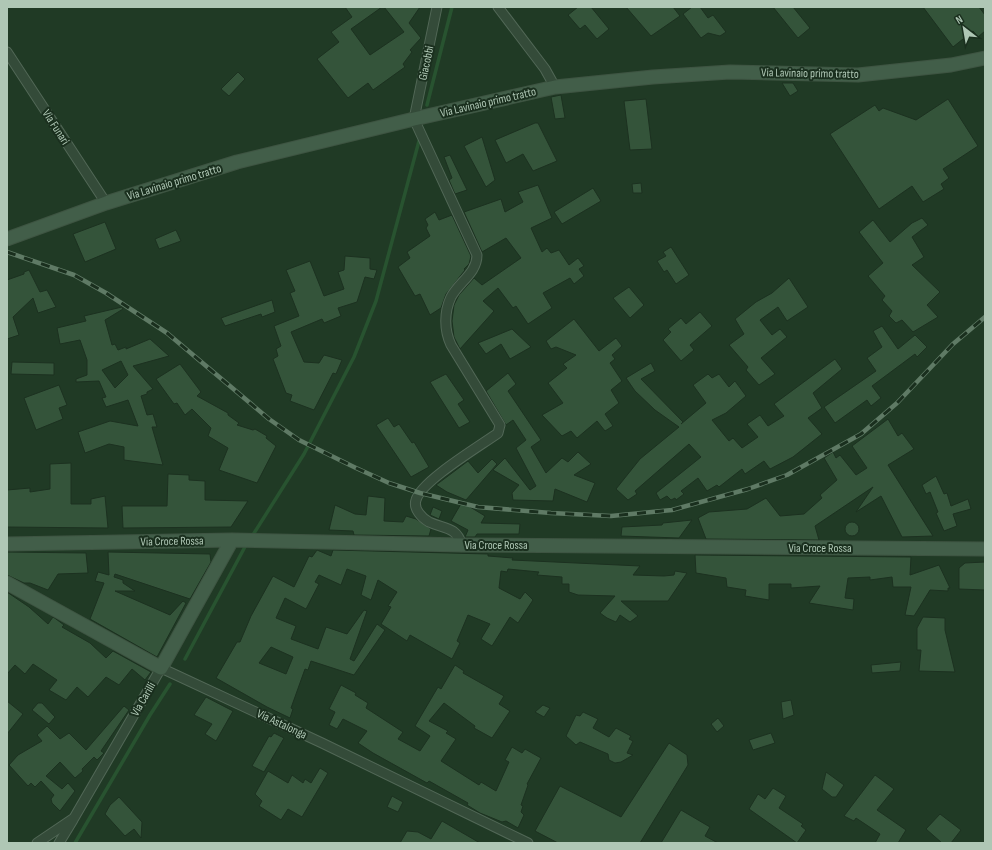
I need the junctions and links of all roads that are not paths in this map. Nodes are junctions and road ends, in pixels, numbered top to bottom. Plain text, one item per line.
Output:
1 (437, 7) edge
2 (498, 7) edge
3 (7, 52) edge
4 (985, 58) edge
5 (555, 87) junction
6 (414, 118) junction
7 (106, 203) junction
8 (7, 239) edge
9 (235, 540) junction
10 (7, 544) edge
11 (462, 545) junction
12 (985, 549) edge
13 (7, 583) edge
14 (161, 668) junction
15 (74, 818) junction
16 (37, 843) edge
17 (59, 843) edge
18 (528, 843) edge

1 - 6 street, Giacobbi
2 - 5 street
3 - 7 street, Via Funari
4 - 5 main road, Via Lavinaio primo tratto
5 - 6 main road, Via Lavinaio primo tratto
6 - 7 main road, Via Lavinaio primo tratto
6 - 11 street
7 - 8 main road, Via Lavinaio primo tratto
9 - 10 main road, Via Croce Rossa
9 - 11 main road, Via Croce Rossa
9 - 14 main road, Via Carilli
11 - 12 main road, Via Croce Rossa
13 - 14 main road, Via Astalonga
14 - 15 street, Via Carilli
14 - 18 street, Via Astalonga
15 - 16 street, Via Carilli
15 - 17 street

